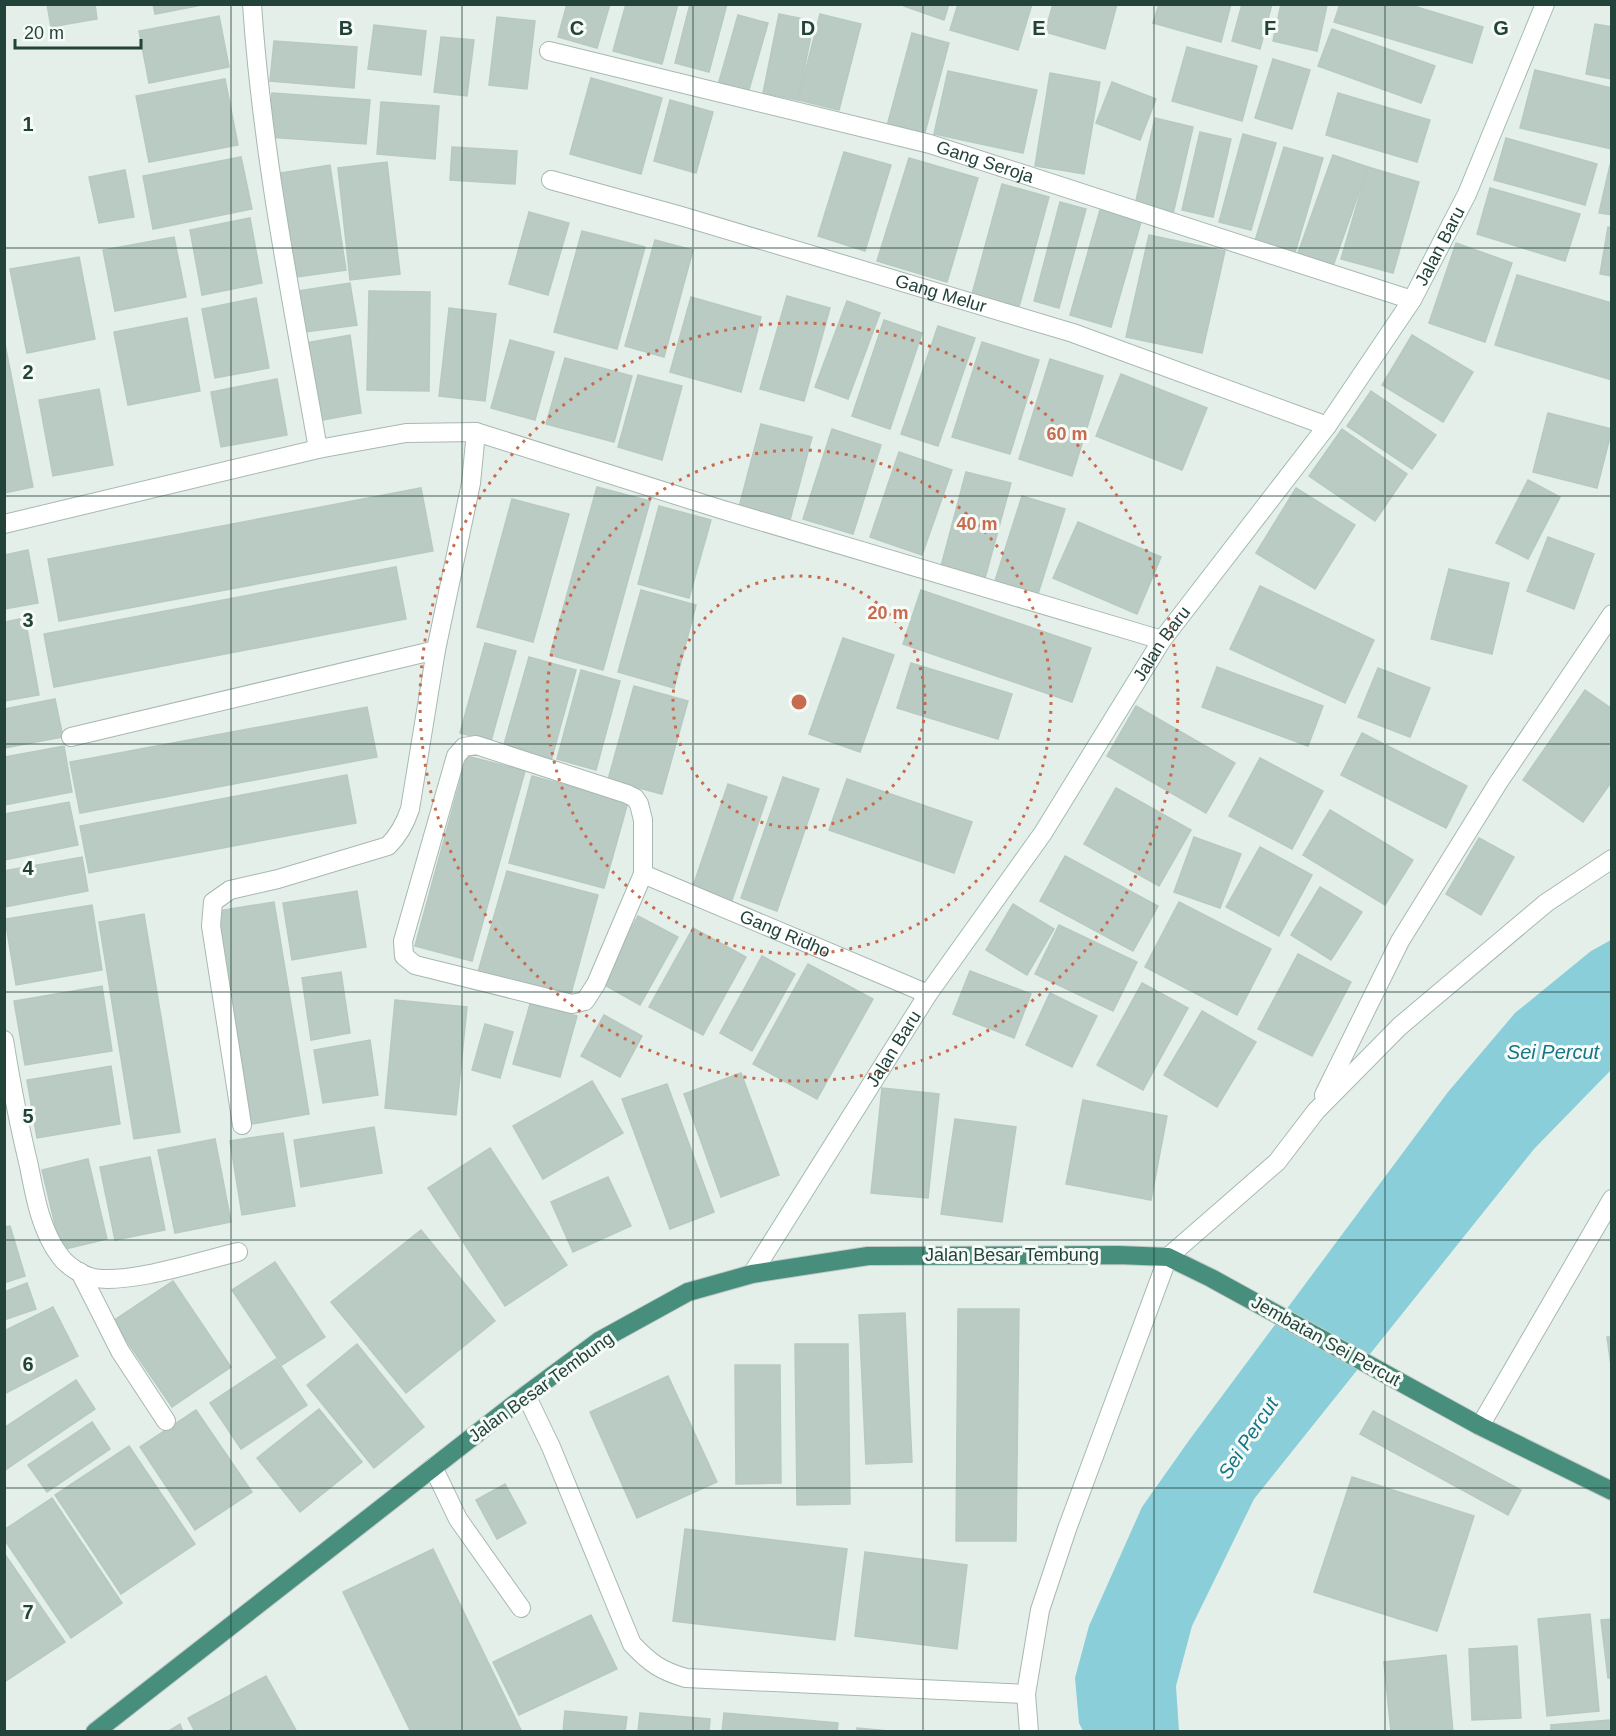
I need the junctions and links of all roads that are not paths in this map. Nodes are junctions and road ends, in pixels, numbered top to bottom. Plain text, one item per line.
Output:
1 (252, 4) edge
2 (1545, 4) edge
3 (549, 51) dead end
4 (552, 180) dead end
5 (1412, 300) junction
6 (1327, 426) junction
7 (476, 432) junction
8 (318, 449) junction
9 (4, 524) edge
10 (1611, 614) edge
11 (1162, 640) junction
12 (436, 650) junction
13 (70, 737) dead end
14 (1611, 859) edge
15 (643, 874) junction
16 (928, 994) junction
17 (4, 1040) edge
18 (1316, 1111) junction
19 (242, 1125) dead end
20 (1611, 1199) edge
21 (238, 1252) dead end
22 (1168, 1257) junction
23 (80, 1272) junction
24 (752, 1274) junction
25 (1211, 1278) joint
26 (526, 1395) junction
27 (165, 1421) dead end
28 (1480, 1426) junction
29 (433, 1467) junction
30 (1611, 1491) edge
31 (521, 1608) dead end
32 (1026, 1694) junction
33 (95, 1731) edge
34 (1029, 1731) edge

1 - 8 street
2 - 5 street, Jalan Baru
3 - 5 street, Gang Seroja
4 - 6 street, Gang Melur
5 - 6 street, Jalan Baru
6 - 11 street, Jalan Baru
7 - 8 street
7 - 11 street
7 - 12 street
8 - 9 street
10 - 18 street
11 - 16 street, Jalan Baru
12 - 13 street
12 - 19 street
14 - 18 street
15 - 15 street
15 - 16 street, Gang Ridho
16 - 24 street, Jalan Baru
17 - 23 street
18 - 22 street
20 - 28 street
21 - 23 street
22 - 24 highway, Jalan Besar Tembung
22 - 25 highway, Jalan Besar Tembung
22 - 32 street
23 - 27 street
24 - 26 highway, Jalan Besar Tembung
25 - 28 highway, Jembatan Sei Percut
26 - 29 highway, Jalan Besar Tembung
26 - 32 street
28 - 30 highway, Jembatan Sei Percut
29 - 31 street
29 - 33 highway, Jalan Besar Tembung
32 - 34 street

